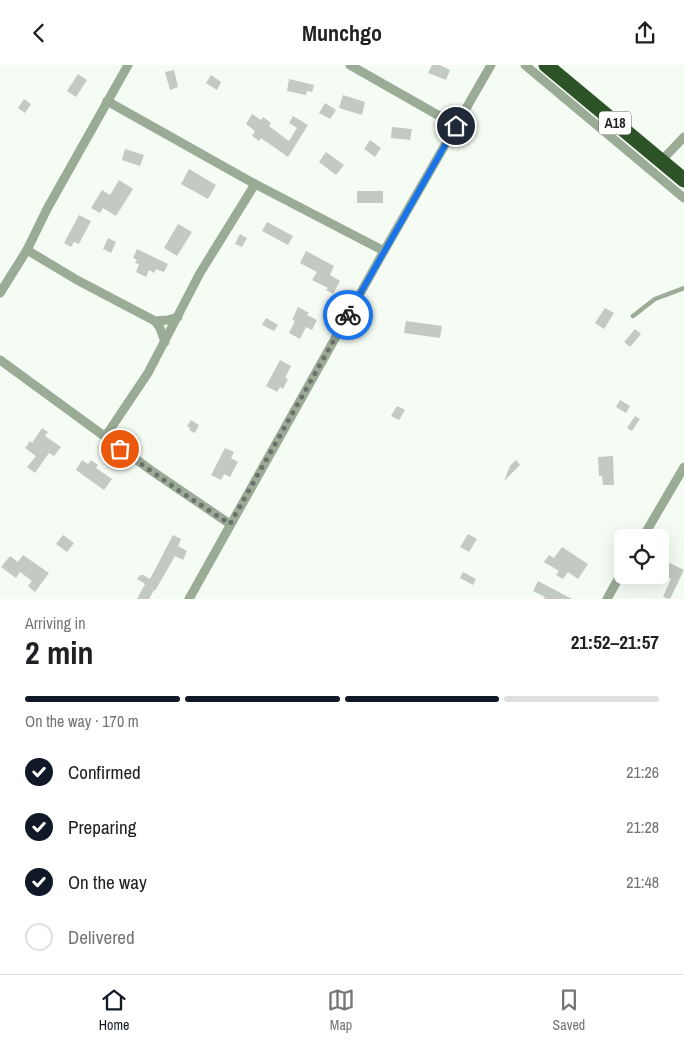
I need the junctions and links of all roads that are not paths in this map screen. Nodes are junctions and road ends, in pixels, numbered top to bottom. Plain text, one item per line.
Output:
1 (128, 65) edge
2 (350, 65) edge
3 (491, 65) edge
4 (525, 65) edge
5 (546, 65) edge
6 (108, 101) junction
7 (456, 126) junction
8 (684, 137) edge
9 (661, 161) junction
10 (684, 180) edge
11 (255, 184) junction
12 (684, 198) edge
13 (27, 250) junction
14 (384, 251) junction
15 (684, 288) edge
16 (0, 293) edge
17 (633, 316) dead end
18 (178, 317) junction
19 (155, 321) junction
20 (165, 342) junction
21 (0, 360) edge
22 (104, 437) junction
23 (684, 467) edge
24 (230, 524) junction
25 (648, 529) edge
26 (615, 584) edge
27 (189, 599) edge
28 (607, 599) edge

1 - 6 street
2 - 7 street
3 - 7 street
4 - 12 street
5 - 9 highway, A18
6 - 11 street
6 - 13 street
7 - 14 street
8 - 9 street
9 - 10 highway, A18
11 - 14 street
11 - 18 street
13 - 16 street
13 - 19 street
14 - 24 street
15 - 17 lane
18 - 19 street
18 - 20 street
19 - 20 street
20 - 22 street
21 - 22 street
22 - 24 street
23 - 25 street
24 - 27 street
26 - 28 street

